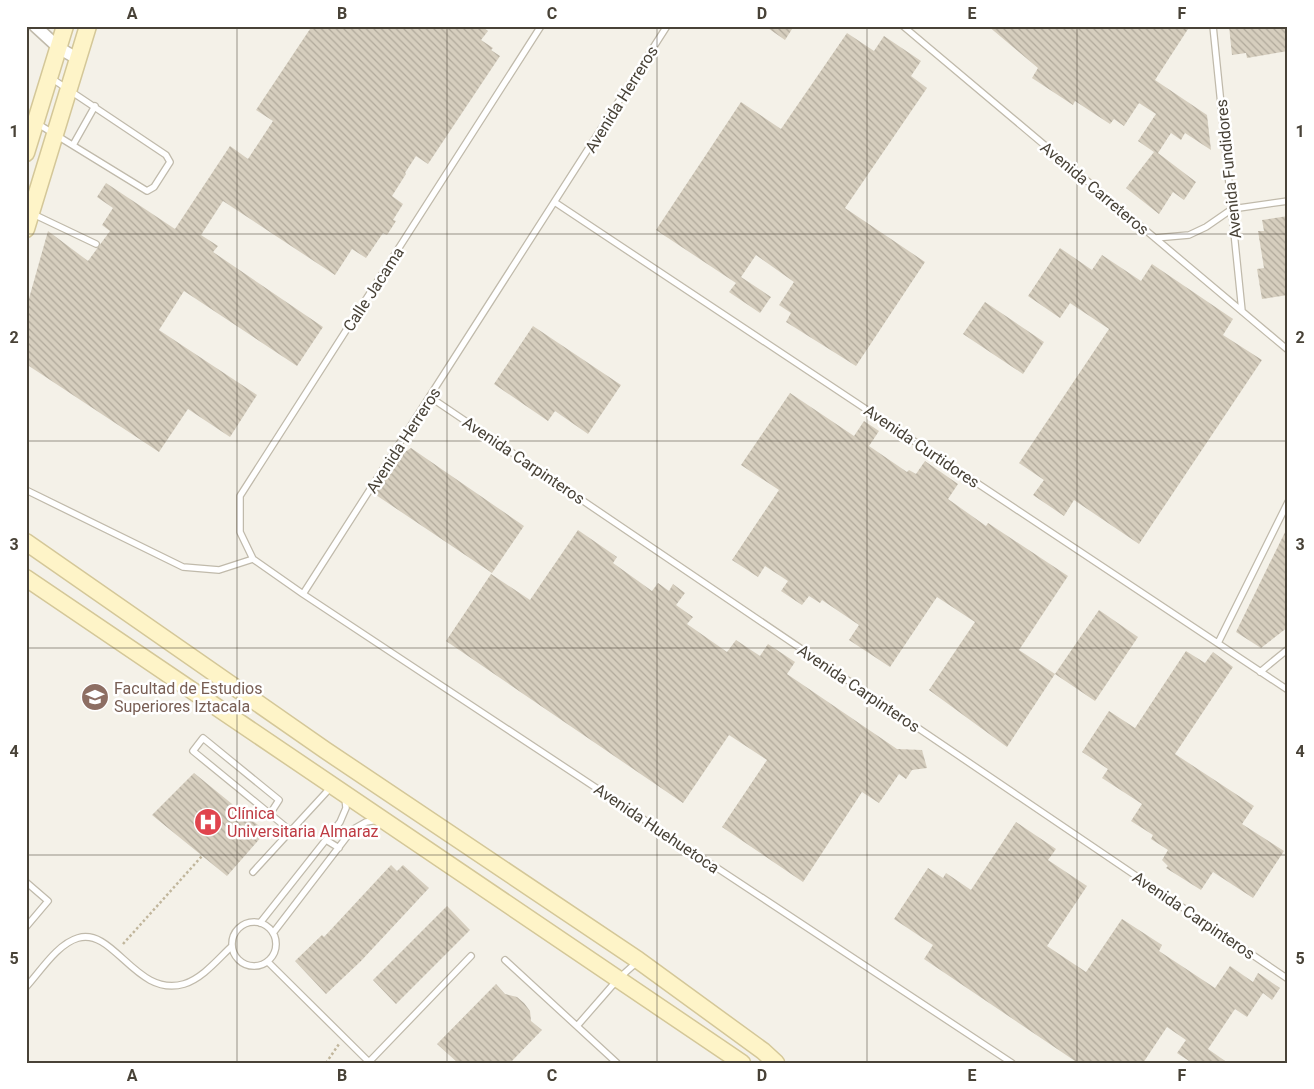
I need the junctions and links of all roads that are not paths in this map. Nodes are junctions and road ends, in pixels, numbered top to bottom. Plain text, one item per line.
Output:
1 (35, 26) edge
2 (66, 26) edge
3 (88, 26) edge
4 (541, 26) edge
5 (667, 26) edge
6 (903, 26) edge
7 (1213, 26) edge
8 (46, 31) edge
9 (59, 48) junction
10 (78, 59) junction
11 (50, 77) junction
12 (69, 89) junction
13 (95, 106) junction
14 (36, 123) junction
15 (54, 136) junction
16 (73, 145) junction
17 (26, 153) edge
18 (1288, 201) edge
19 (556, 203) junction
20 (1232, 209) junction
21 (31, 213) junction
22 (26, 229) edge
23 (1155, 238) junction
24 (96, 244) dead end
25 (1242, 311) junction
26 (1288, 350) edge
27 (430, 397) junction
28 (26, 490) edge
29 (1288, 502) edge
30 (26, 542) edge
31 (253, 558) junction
32 (26, 578) edge
33 (303, 594) junction
34 (1218, 642) junction
35 (1288, 649) edge
36 (1260, 672) junction
37 (1288, 690) edge
38 (325, 750) junction
39 (312, 770) junction
40 (339, 789) junction
41 (270, 814) junction
42 (383, 819) junction
43 (292, 832) junction
44 (326, 840) junction
45 (339, 848) junction
46 (253, 872) dead end
47 (26, 882) edge
48 (260, 923) junction
49 (26, 927) edge
50 (273, 933) junction
51 (232, 946) junction
52 (471, 956) dead end
53 (505, 960) dead end
54 (638, 960) junction
55 (268, 962) junction
56 (618, 979) junction
57 (1288, 979) edge
58 (26, 987) edge
59 (577, 1026) junction
60 (617, 1063) edge
61 (742, 1063) edge
62 (776, 1063) edge
63 (1012, 1063) edge

1 - 8 street
2 - 9 main road
3 - 10 main road
4 - 31 lane, Calle Jacama
5 - 19 lane, Avenida Herreros
6 - 23 lane, Avenida Carreteros
7 - 20 lane, Avenida Fundidores
8 - 9 street
9 - 10 street
9 - 11 main road
10 - 12 main road
11 - 12 lane
11 - 14 main road
12 - 13 lane
12 - 15 main road
13 - 16 lane
13 - 16 lane
14 - 15 lane
14 - 17 main road
15 - 16 lane
15 - 21 main road
18 - 20 lane
19 - 27 lane, Avenida Herreros
19 - 34 lane, Avenida Curtidores
20 - 23 lane
20 - 25 lane, Avenida Fundidores
21 - 22 main road
21 - 24 lane
23 - 25 lane, Avenida Carreteros
25 - 26 lane, Avenida Carreteros
27 - 33 lane, Avenida Herreros
27 - 57 lane, Avenida Carpinteros
28 - 31 lane
29 - 34 lane
30 - 38 main road
31 - 33 lane
32 - 39 main road
33 - 63 lane, Avenida Huehuetoca
34 - 36 lane, Avenida Curtidores
35 - 36 lane
36 - 37 lane, Avenida Curtidores
38 - 39 main road
38 - 54 main road
39 - 40 main road
40 - 42 main road
40 - 43 lane
40 - 44 lane
41 - 41 lane
41 - 43 lane
42 - 45 lane
42 - 56 main road
43 - 46 lane
44 - 45 lane
44 - 48 lane
45 - 50 lane
47 - 49 lane
48 - 50 lane
48 - 51 lane
50 - 55 lane
51 - 55 lane
51 - 58 lane
52 - 55 lane
53 - 59 lane
54 - 56 lane
54 - 62 main road
56 - 59 lane
56 - 61 main road
59 - 60 lane

